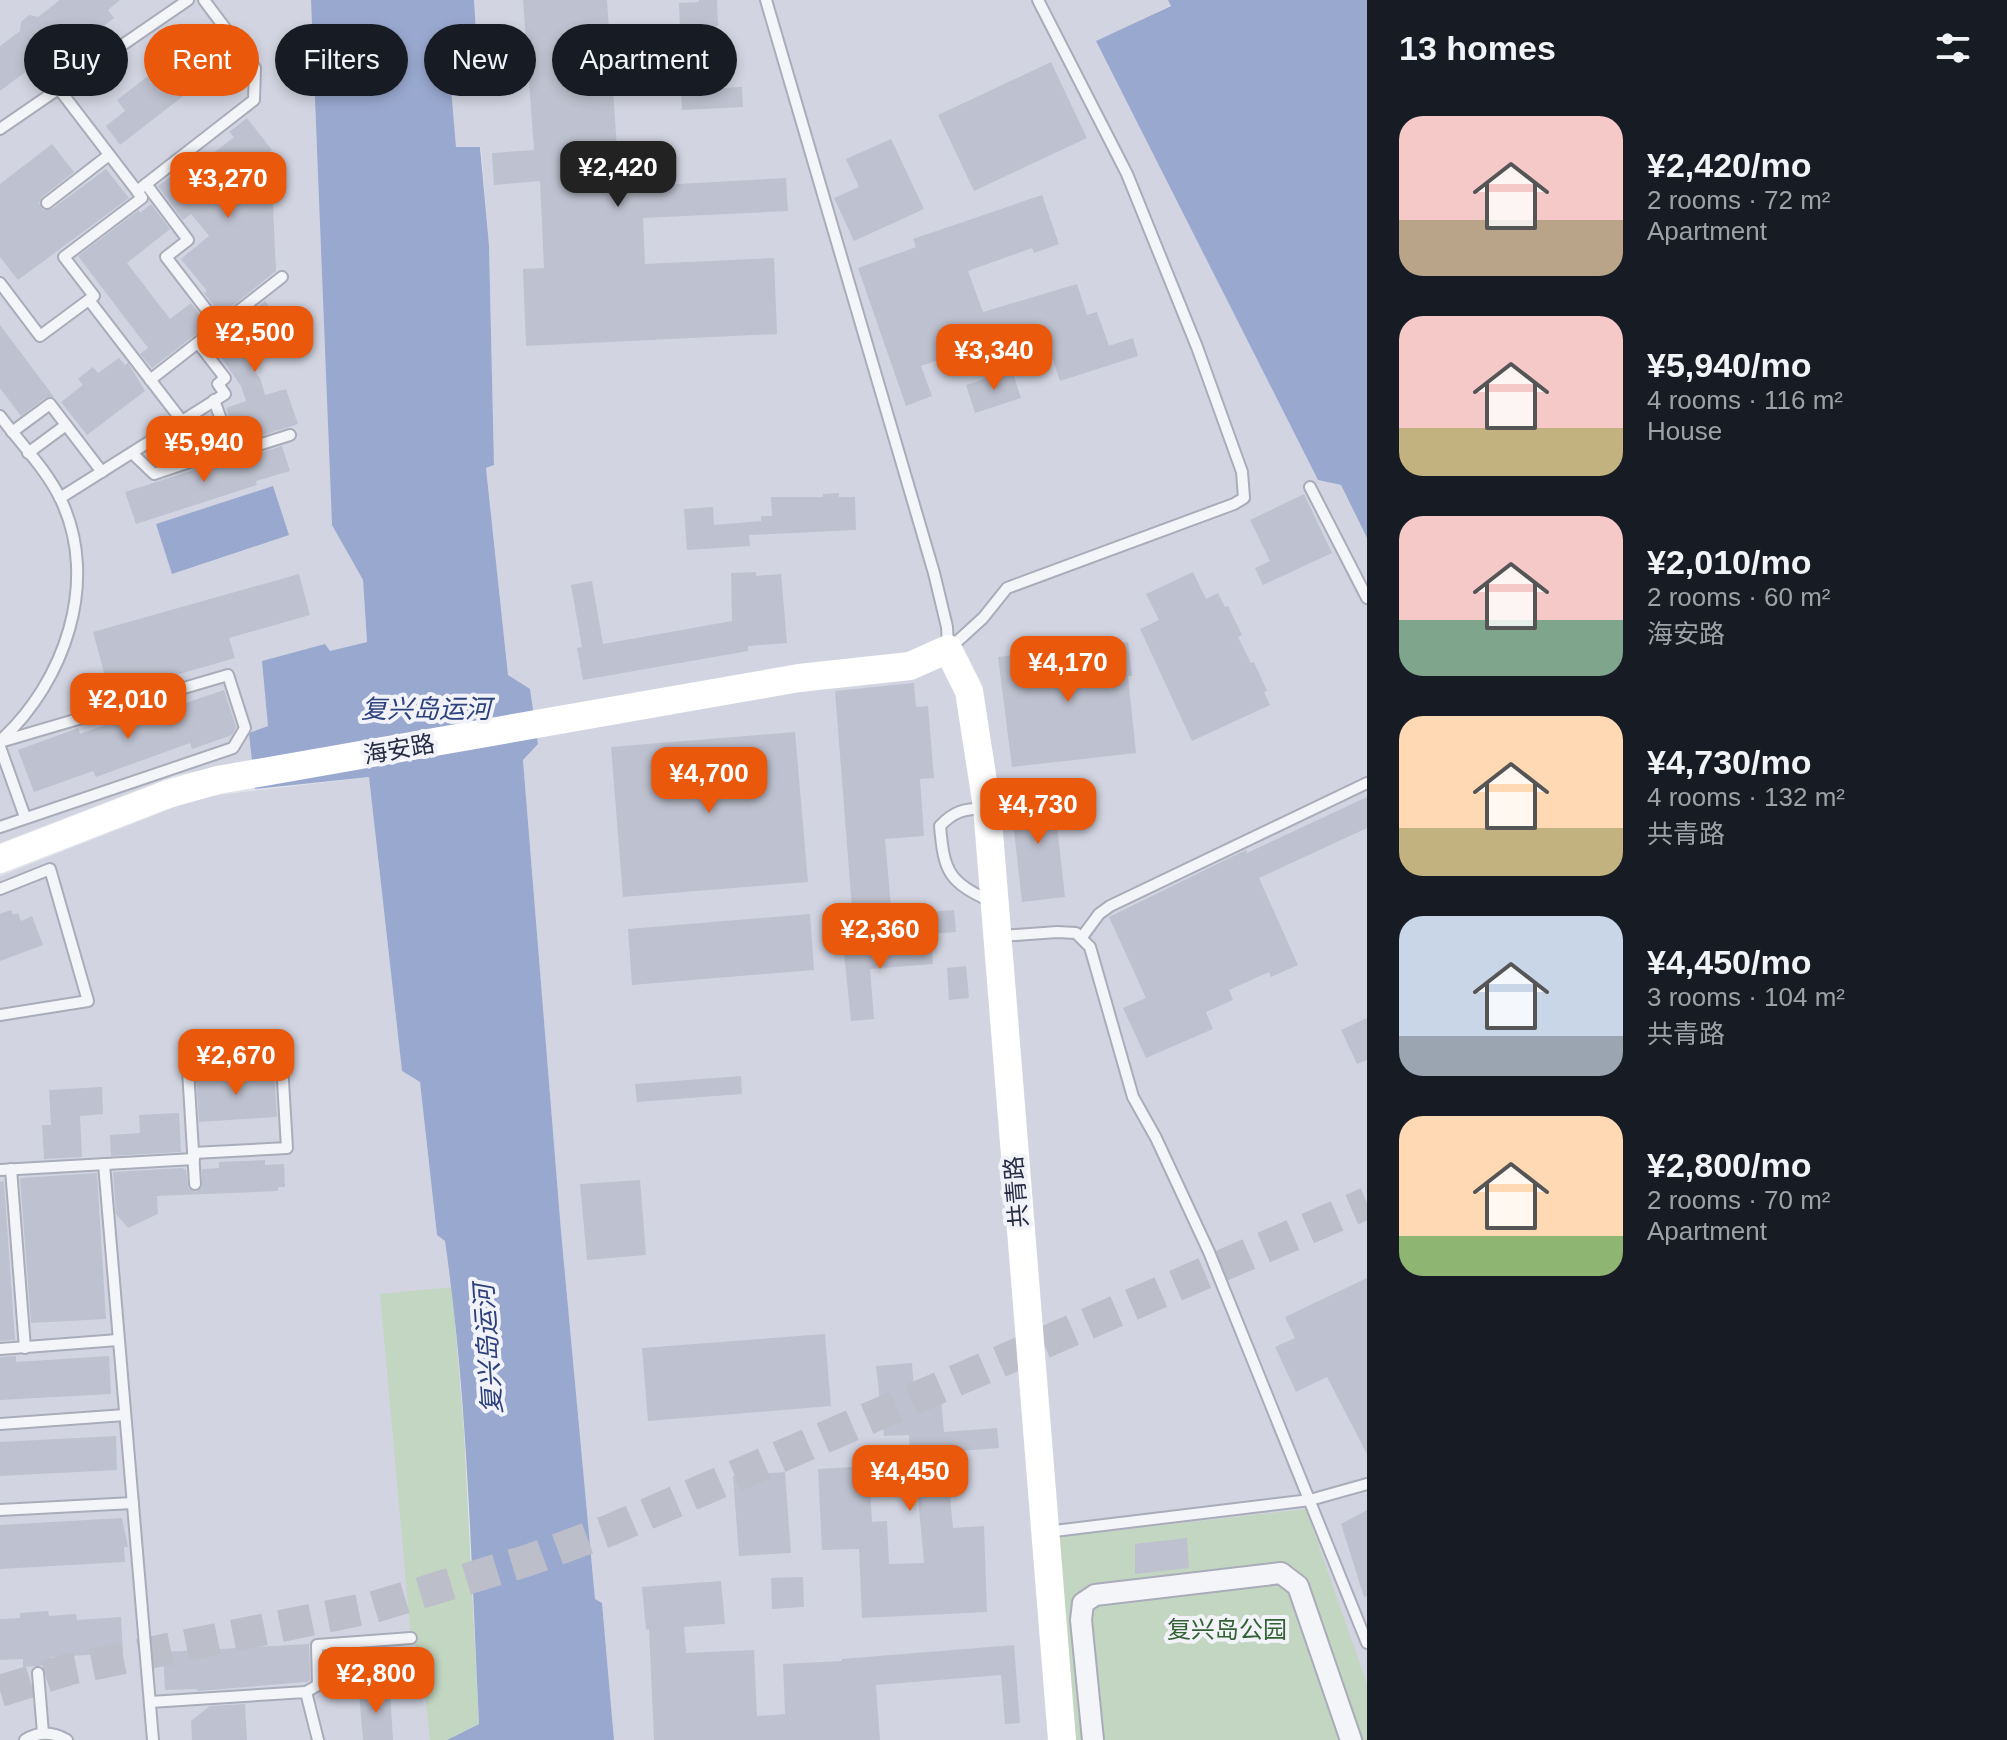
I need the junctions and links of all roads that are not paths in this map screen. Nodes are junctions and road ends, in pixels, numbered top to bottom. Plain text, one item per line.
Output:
1 (188, 0) edge
2 (204, 0) edge
3 (766, 0) edge
4 (1038, 0) edge
5 (128, 41) edge
6 (49, 96) edge
7 (64, 96) edge
8 (0, 129) edge
9 (109, 155) junction
10 (141, 188) junction
11 (47, 203) dead end
12 (282, 277) dead end
13 (0, 283) edge
14 (89, 300) junction
15 (219, 326) junction
16 (198, 343) junction
17 (150, 380) junction
18 (214, 400) junction
19 (0, 416) edge
20 (182, 421) junction
21 (66, 425) junction
22 (12, 432) junction
23 (290, 435) dead end
24 (231, 448) junction
25 (28, 453) junction
26 (132, 453) junction
27 (102, 472) junction
28 (1310, 487) dead end
29 (60, 498) junction
30 (1367, 598) edge
31 (948, 649) junction
32 (0, 744) edge
33 (1367, 783) edge
34 (987, 807) junction
35 (25, 817) junction
36 (0, 827) edge
37 (0, 859) edge
38 (0, 889) edge
39 (993, 902) junction
40 (995, 937) junction
41 (1082, 937) junction
42 (0, 1015) edge
43 (194, 1156) junction
44 (104, 1164) junction
45 (6, 1170) edge
46 (195, 1184) dead end
47 (118, 1340) junction
48 (25, 1348) junction
49 (0, 1349) edge
50 (125, 1415) junction
51 (0, 1424) edge
52 (1367, 1484) edge
53 (1310, 1500) junction
54 (133, 1503) junction
55 (0, 1510) edge
56 (1044, 1533) junction
57 (411, 1638) dead end
58 (1367, 1643) edge
59 (38, 1673) dead end
60 (306, 1692) junction
61 (150, 1702) junction
62 (43, 1733) junction
63 (25, 1740) edge
64 (67, 1740) edge
65 (153, 1740) edge
66 (318, 1740) edge
67 (1062, 1740) edge
68 (1093, 1740) edge
69 (1351, 1740) edge

1 - 5 lane
2 - 10 lane
3 - 31 lane
4 - 31 lane
6 - 8 lane
7 - 9 lane
9 - 10 lane
9 - 11 lane
10 - 14 lane
10 - 15 lane
12 - 15 lane
13 - 14 lane
14 - 17 lane
15 - 16 lane
16 - 17 lane
16 - 18 lane
17 - 20 lane
18 - 20 lane
18 - 24 lane
19 - 22 lane
20 - 26 lane
21 - 22 lane
21 - 25 lane
21 - 27 lane
22 - 25 lane
23 - 24 lane
24 - 26 lane
25 - 29 lane
26 - 27 lane
27 - 29 lane
28 - 30 lane
29 - 32 lane
31 - 34 street, 共青路
31 - 37 street, 海安路
32 - 35 lane
32 - 35 lane
33 - 41 lane
34 - 39 street, 共青路
34 - 39 lane
35 - 36 lane
38 - 42 lane
39 - 40 street, 共青路
40 - 41 lane
40 - 56 street, 共青路
41 - 53 lane
43 - 43 lane
43 - 44 lane
43 - 46 lane
44 - 45 lane
44 - 47 lane
45 - 48 lane
47 - 48 lane
47 - 50 lane
48 - 49 lane
50 - 51 lane
50 - 54 lane
52 - 53 lane
53 - 56 lane
53 - 58 lane
54 - 55 lane
54 - 61 lane
56 - 67 street, 共青路
57 - 60 lane
59 - 62 lane
60 - 61 lane
60 - 66 lane
61 - 65 lane
62 - 63 lane
62 - 64 lane
68 - 69 street

